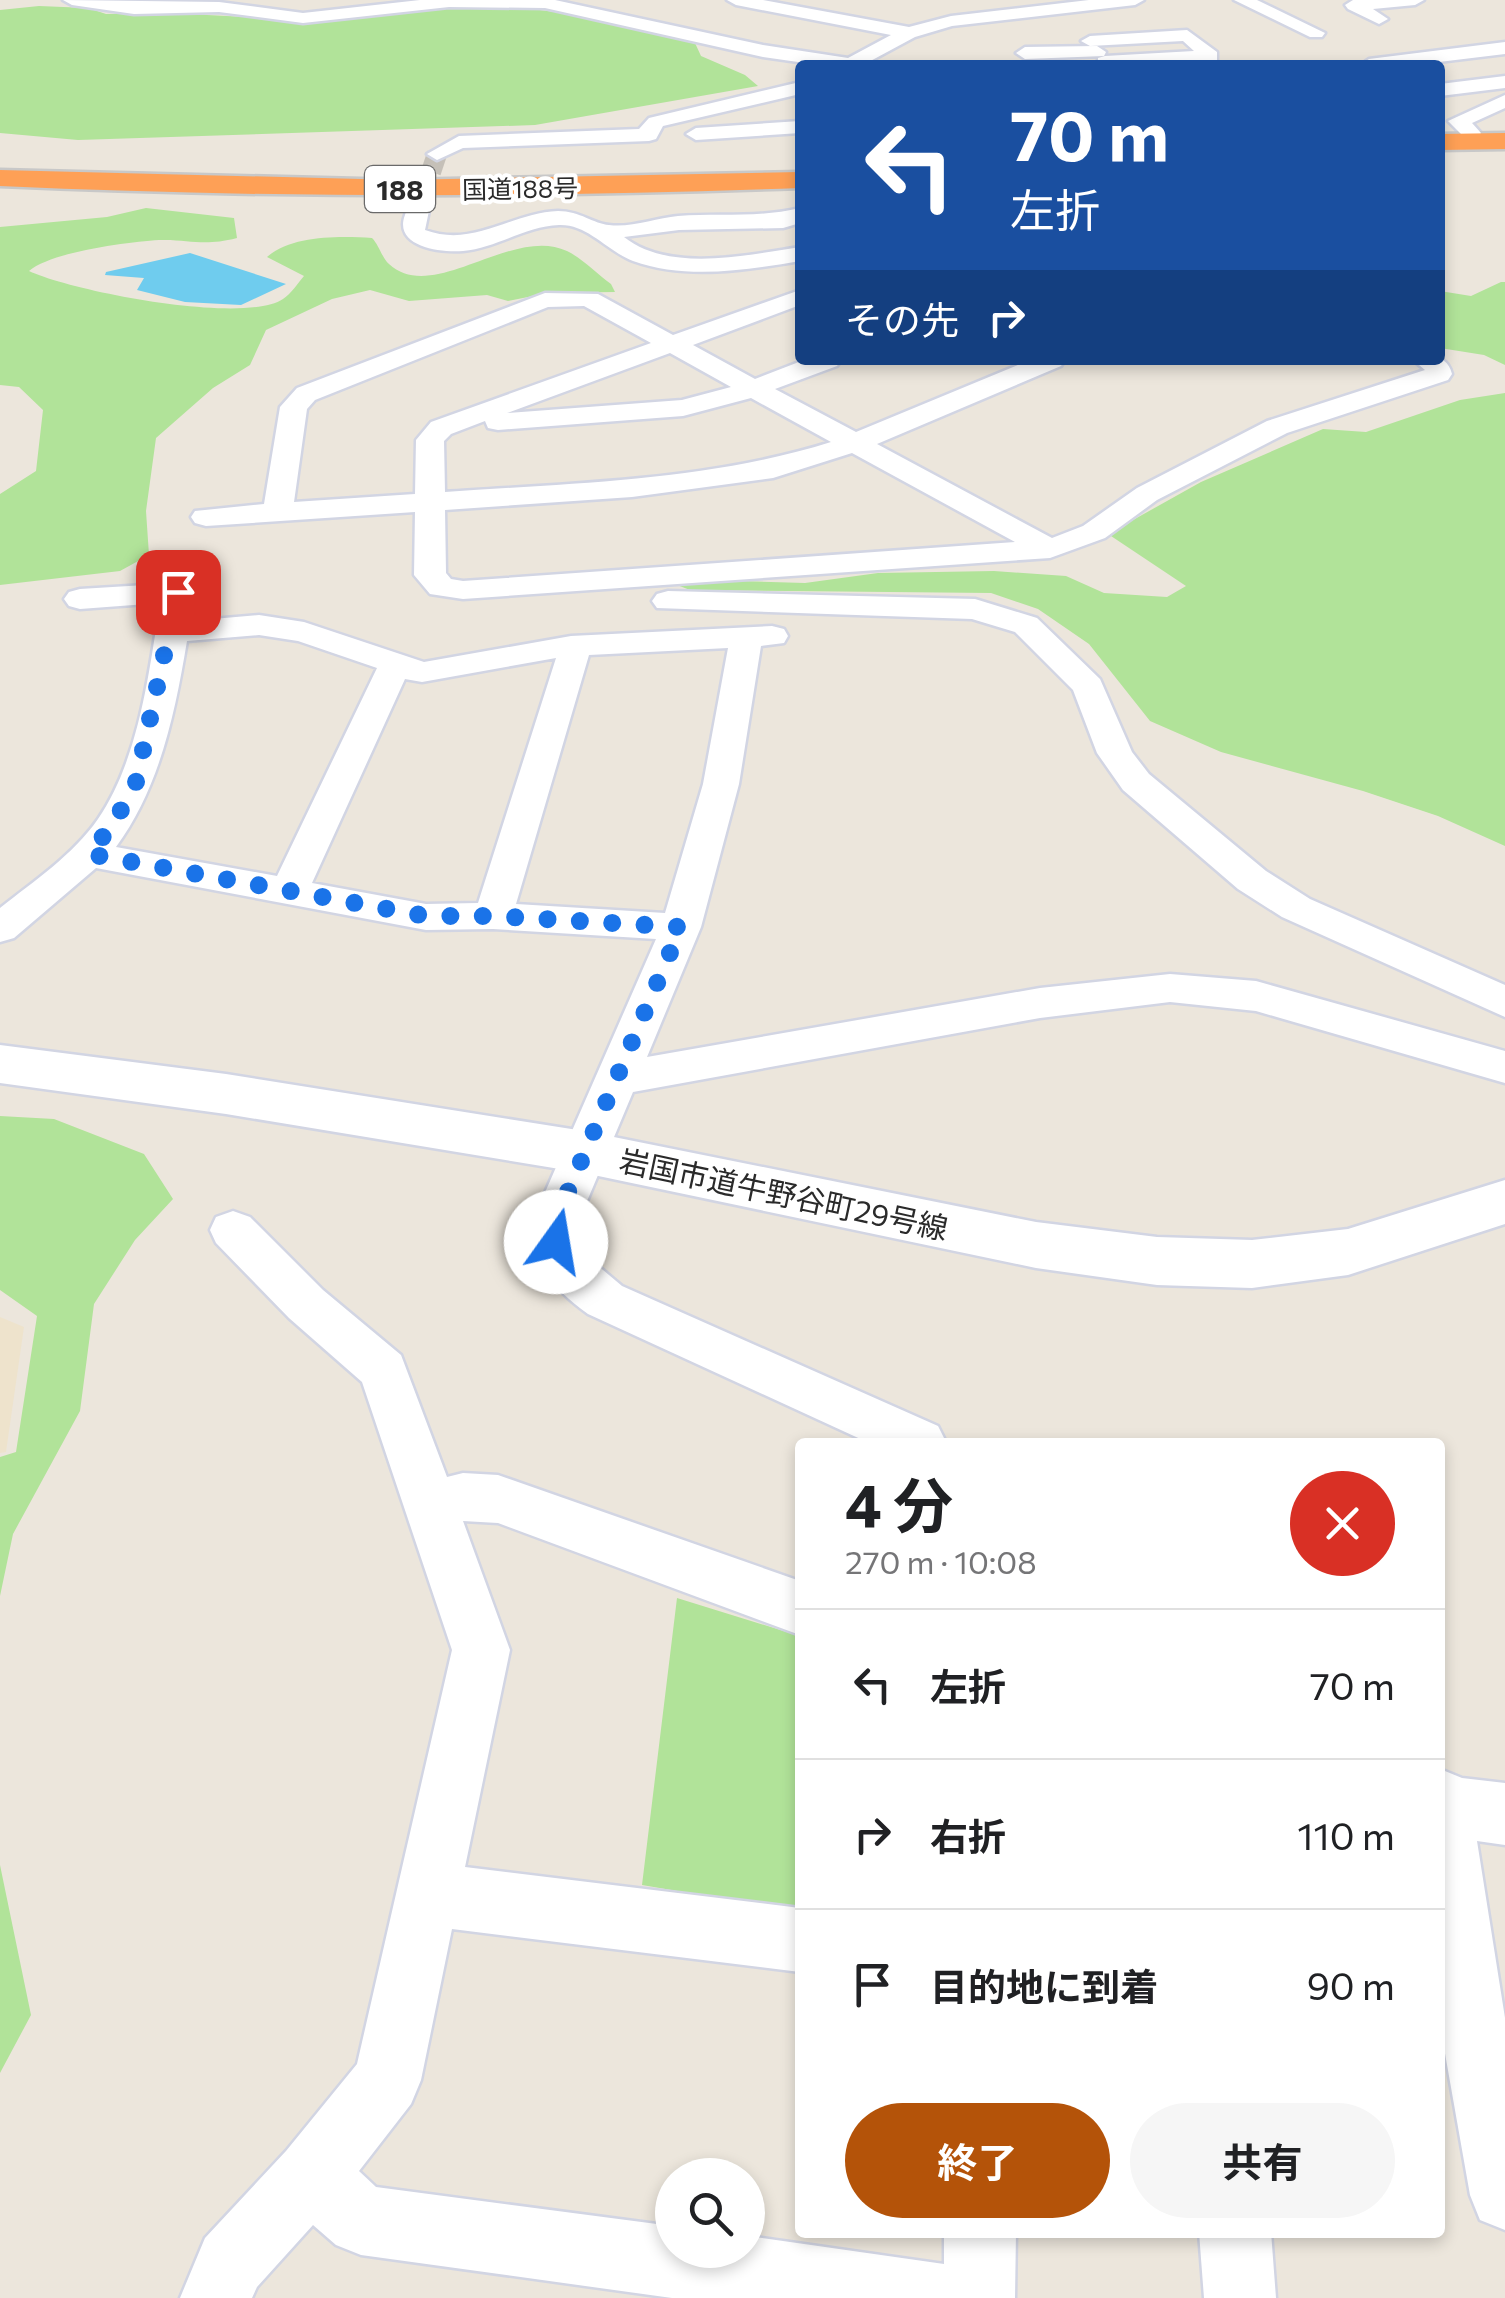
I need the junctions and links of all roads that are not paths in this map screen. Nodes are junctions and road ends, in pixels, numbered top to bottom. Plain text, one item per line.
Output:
1 (72, 0) edge
2 (343, 0) edge
3 (736, 0) edge
4 (834, 0) edge
5 (1135, 0) edge
6 (1243, 0) edge
7 (1415, 0) edge
8 (457, 1) edge
9 (508, 1) edge
10 (545, 1) edge
11 (1062, 9) junction
12 (363, 12) junction
13 (676, 15) dead end
14 (1278, 16) junction
15 (1379, 19) dead end
16 (951, 21) junction
17 (1241, 21) dead end
18 (650, 25) junction
19 (909, 32) junction
20 (1316, 33) dead end
21 (1423, 40) dead end
22 (845, 41) dead end
23 (880, 47) junction
24 (1505, 48) edge
25 (1025, 53) dead end
26 (1453, 54) junction
27 (1100, 55) edge
28 (822, 60) edge
29 (856, 60) edge
30 (1407, 60) edge
31 (1505, 82) edge
32 (795, 89) edge
33 (1445, 89) edge
34 (1505, 100) edge
35 (795, 127) edge
36 (1458, 134) edge
37 (648, 135) junction
38 (1503, 147) edge
39 (432, 169) tunnel mouth
40 (0, 178) edge
41 (795, 179) edge
42 (419, 206) tunnel mouth
43 (795, 217) edge
44 (604, 233) junction
45 (795, 255) edge
46 (795, 298) edge
47 (668, 344) junction
48 (815, 365) edge
49 (1040, 365) edge
50 (1435, 365) edge
51 (752, 389) junction
52 (474, 416) junction
53 (852, 444) junction
54 (431, 500) junction
55 (278, 510) junction
56 (206, 517) dead end
57 (1050, 549) junction
58 (543, 584) junction
59 (80, 599) dead end
60 (917, 606) junction
61 (172, 632) junction
62 (746, 636) junction
63 (571, 646) junction
64 (400, 666) junction
65 (89, 854) junction
66 (286, 893) junction
67 (493, 916) junction
68 (681, 927) junction
69 (0, 929) edge
70 (1505, 1002) edge
71 (0, 1064) edge
72 (1505, 1067) edge
73 (615, 1079) junction
74 (584, 1152) junction
75 (1505, 1202) edge
76 (233, 1230) dead end
77 (911, 1438) edge
78 (433, 1506) junction
79 (795, 1606) edge
80 (1445, 1804) edge
81 (1505, 1814) edge
82 (1445, 1862) edge
83 (428, 1894) junction
84 (795, 1939) edge
85 (1456, 2023) edge
86 (312, 2176) junction
87 (1505, 2195) edge
88 (980, 2238) edge
89 (1236, 2238) edge
90 (216, 2298) edge
91 (938, 2298) edge
92 (979, 2298) edge
93 (1240, 2298) edge

1 - 12 street
2 - 12 street
3 - 19 street
4 - 16 street
5 - 11 street
6 - 14 street
7 - 15 street
8 - 9 street
8 - 12 street
9 - 10 street
10 - 18 street
11 - 16 street
11 - 27 street
13 - 18 street
14 - 17 street
14 - 20 street
16 - 19 street
18 - 28 street
19 - 23 street
21 - 26 street
22 - 23 street
23 - 29 street
24 - 26 street
25 - 27 street
26 - 30 street
27 - 27 street
31 - 33 street
32 - 37 street
34 - 36 street
35 - 37 street
36 - 38 highway
37 - 39 street
40 - 41 highway, 国道188号 / 188
42 - 44 street
43 - 44 street
44 - 45 street
46 - 47 street
47 - 51 street
47 - 52 street
47 - 55 street
48 - 51 street
49 - 53 street
50 - 57 street
51 - 52 street
51 - 53 street
52 - 54 street
53 - 54 street
53 - 57 street
54 - 55 street
54 - 58 street
55 - 56 street
57 - 58 street
58 - 60 street
59 - 61 street
60 - 62 street
60 - 70 street
61 - 64 street
61 - 65 street
62 - 63 street
62 - 68 street
63 - 64 street
63 - 67 street
64 - 66 street
65 - 66 street
65 - 69 street
66 - 67 street
67 - 68 street
68 - 73 street
71 - 74 street, 岩国市道牛野谷町29号線
72 - 73 street
73 - 74 street
74 - 75 street, 岩国市道牛野谷町29号線
74 - 77 street
76 - 78 street
78 - 79 street
78 - 83 street
80 - 81 street
82 - 85 street
83 - 84 street
83 - 86 street
85 - 87 street
86 - 90 street
86 - 91 street
88 - 92 street
89 - 93 street

